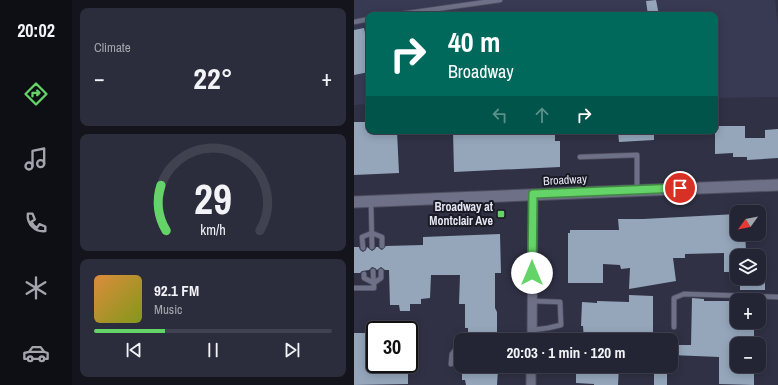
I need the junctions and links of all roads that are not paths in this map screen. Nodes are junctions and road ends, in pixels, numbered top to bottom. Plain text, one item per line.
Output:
1 (500, 0) edge
2 (415, 12) edge
3 (366, 20) edge
4 (354, 22) edge
5 (580, 158) dead end
6 (778, 185) edge
7 (637, 190) junction
8 (533, 194) junction
9 (354, 202) edge
10 (371, 202) junction
11 (372, 232) junction
12 (382, 246) dead end
13 (372, 247) dead end
14 (363, 248) dead end
15 (381, 270) dead end
16 (374, 271) dead end
17 (364, 274) dead end
18 (374, 283) junction
19 (354, 288) edge
20 (778, 297) edge
21 (532, 301) junction
22 (674, 327) dead end
23 (532, 330) joint
24 (454, 351) edge
25 (451, 364) dead end
26 (531, 373) edge
27 (531, 385) edge

1 - 2 lane
3 - 4 lane
5 - 7 lane
6 - 7 main road, Broadway
7 - 8 main road, Broadway
8 - 10 main road, Broadway
8 - 21 street
9 - 10 main road, Broadway
10 - 11 lane
11 - 12 lane
11 - 13 lane
11 - 14 lane
15 - 18 lane
16 - 18 lane
17 - 18 lane
18 - 19 lane
20 - 22 lane
21 - 23 street
21 - 23 lane
24 - 25 lane
26 - 27 street

